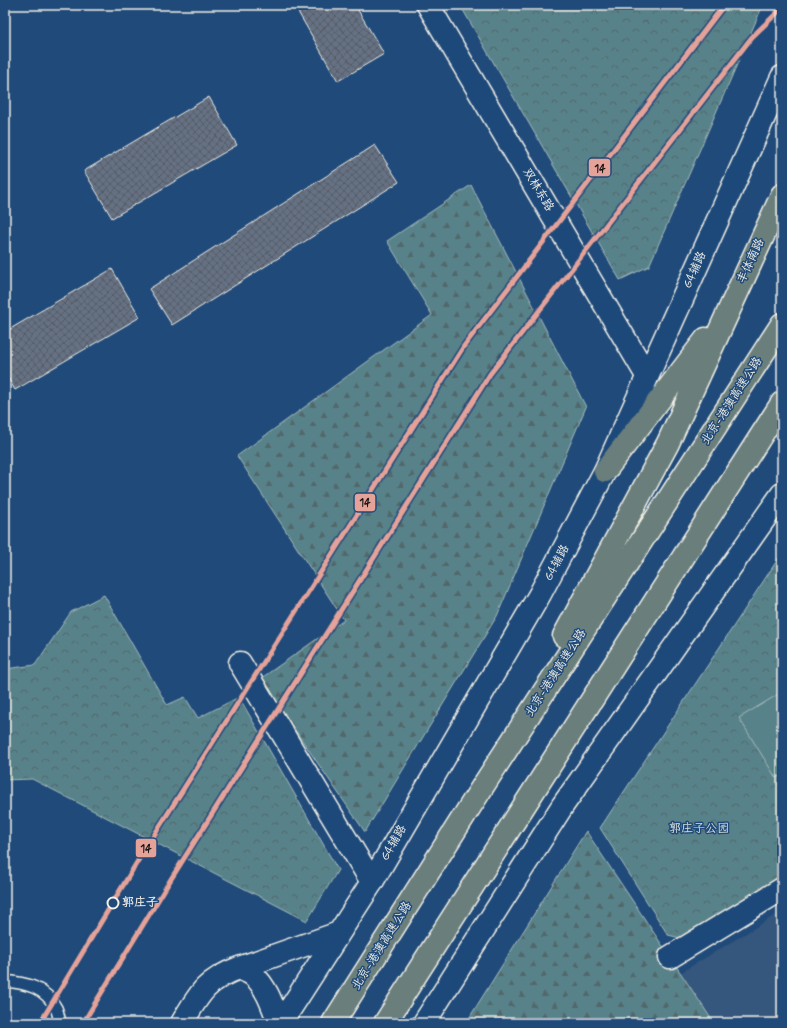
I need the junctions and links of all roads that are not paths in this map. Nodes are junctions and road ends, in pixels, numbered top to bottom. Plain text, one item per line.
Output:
1 (428, 5) edge
2 (782, 77) edge
3 (782, 195) edge
4 (731, 306) junction
5 (782, 324) edge
6 (648, 376) junction
7 (782, 403) edge
8 (782, 412) edge
9 (750, 452) junction
10 (605, 471) junction
11 (782, 494) edge
12 (240, 663) dead end
13 (483, 786) junction
14 (372, 882) junction
15 (782, 889) edge
16 (339, 933) junction
17 (670, 957) dead end
18 (238, 968) junction
19 (5, 981) edge
20 (60, 1023) edge
21 (182, 1023) edge
22 (280, 1023) edge
23 (333, 1023) edge
24 (385, 1023) edge
25 (424, 1023) edge

1 - 6 street, 双林东路
2 - 6 street, G4辅路
3 - 4 highway, 丰体南路
4 - 10 highway
4 - 13 highway
5 - 13 highway, 北京-港澳高速公路
6 - 10 street, G4辅路
7 - 9 highway
8 - 9 highway
9 - 24 highway
10 - 14 street, G4辅路
11 - 25 street
12 - 14 street
13 - 23 highway, 北京-港澳高速公路
14 - 16 street, G4辅路
15 - 17 street
16 - 18 street
16 - 22 street, G4辅路
18 - 21 street
18 - 22 street
19 - 20 lane

